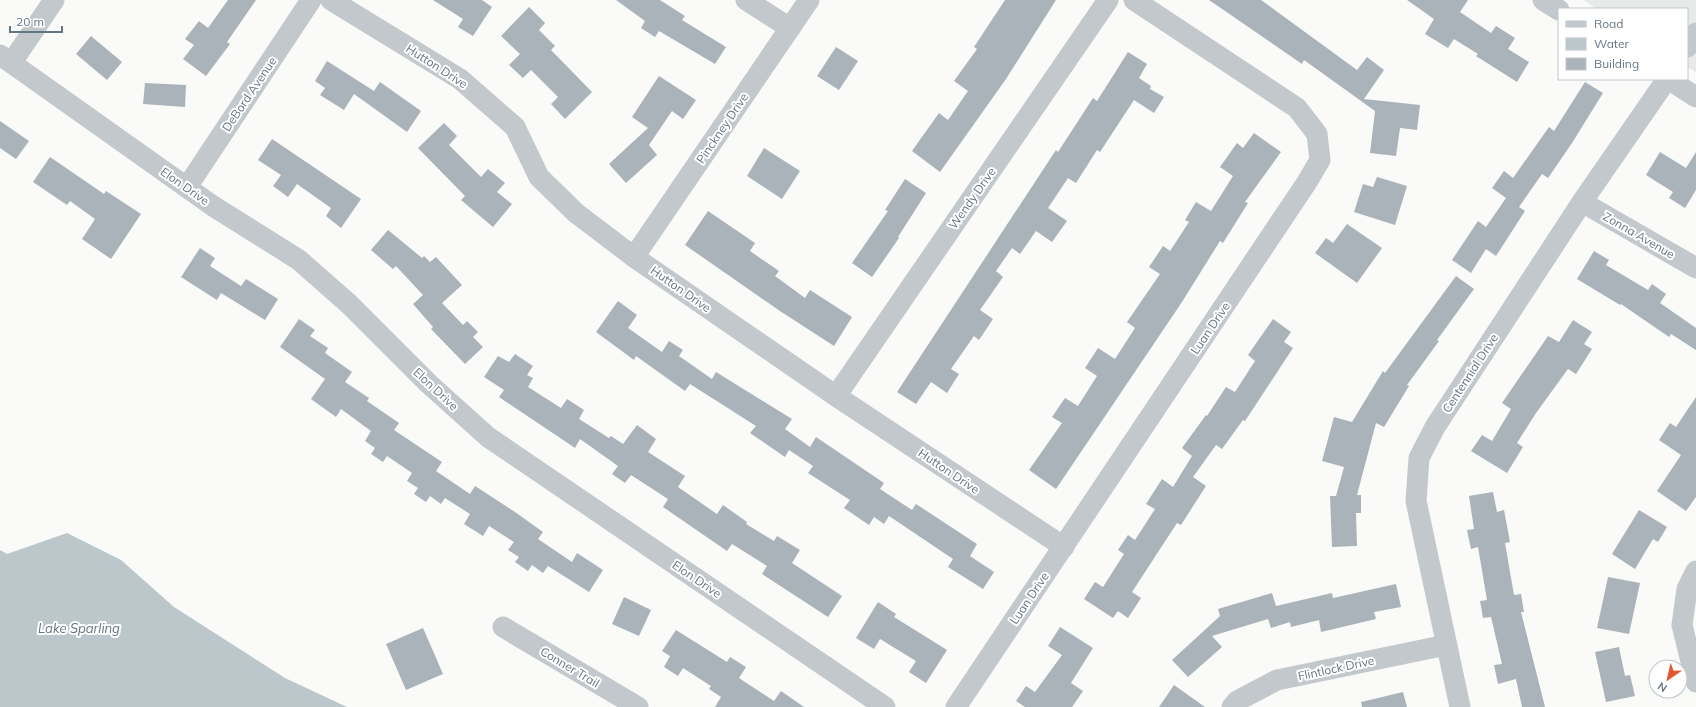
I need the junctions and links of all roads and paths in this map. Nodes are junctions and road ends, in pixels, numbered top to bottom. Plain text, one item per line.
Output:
1 (54, 0) edge
2 (311, 0) edge
3 (331, 0) edge
4 (746, 0) edge
5 (810, 0) edge
6 (1108, 0) edge
7 (1134, 0) edge
8 (1543, 0) edge
9 (1558, 9) edge
10 (790, 28) junction
11 (1696, 33) edge
12 (1688, 45) edge
13 (6, 59) edge
14 (1666, 80) edge
15 (1669, 80) edge
16 (1696, 97) edge
17 (187, 187) junction
18 (1582, 202) junction
19 (634, 256) junction
20 (1696, 268) edge
21 (836, 396) junction
22 (1064, 546) junction
23 (1696, 571) edge
24 (503, 627) dead end
25 (1446, 645) junction
26 (1696, 682) edge
27 (638, 707) edge
28 (885, 707) edge
29 (956, 707) edge
30 (1232, 707) edge
31 (1460, 707) edge

1 - 13 street
2 - 17 street, DeBord Avenue
3 - 19 street, Hutton Drive
4 - 10 street
5 - 10 street, Pinckney Drive
6 - 21 street, Wendy Drive
7 - 22 street, Luan Drive
8 - 9 street
10 - 19 street, Pinckney Drive
11 - 12 street
13 - 17 street, Elon Drive
14 - 18 street, Centennial Drive
15 - 16 street
17 - 28 street, Elon Drive
18 - 20 street, Zonna Avenue
18 - 25 street, Centennial Drive
19 - 21 street, Hutton Drive
21 - 22 street, Hutton Drive
22 - 29 street, Luan Drive
23 - 26 street
24 - 27 street, Conner Trail
25 - 30 street, Flintlock Drive
25 - 31 street, Centennial Drive

